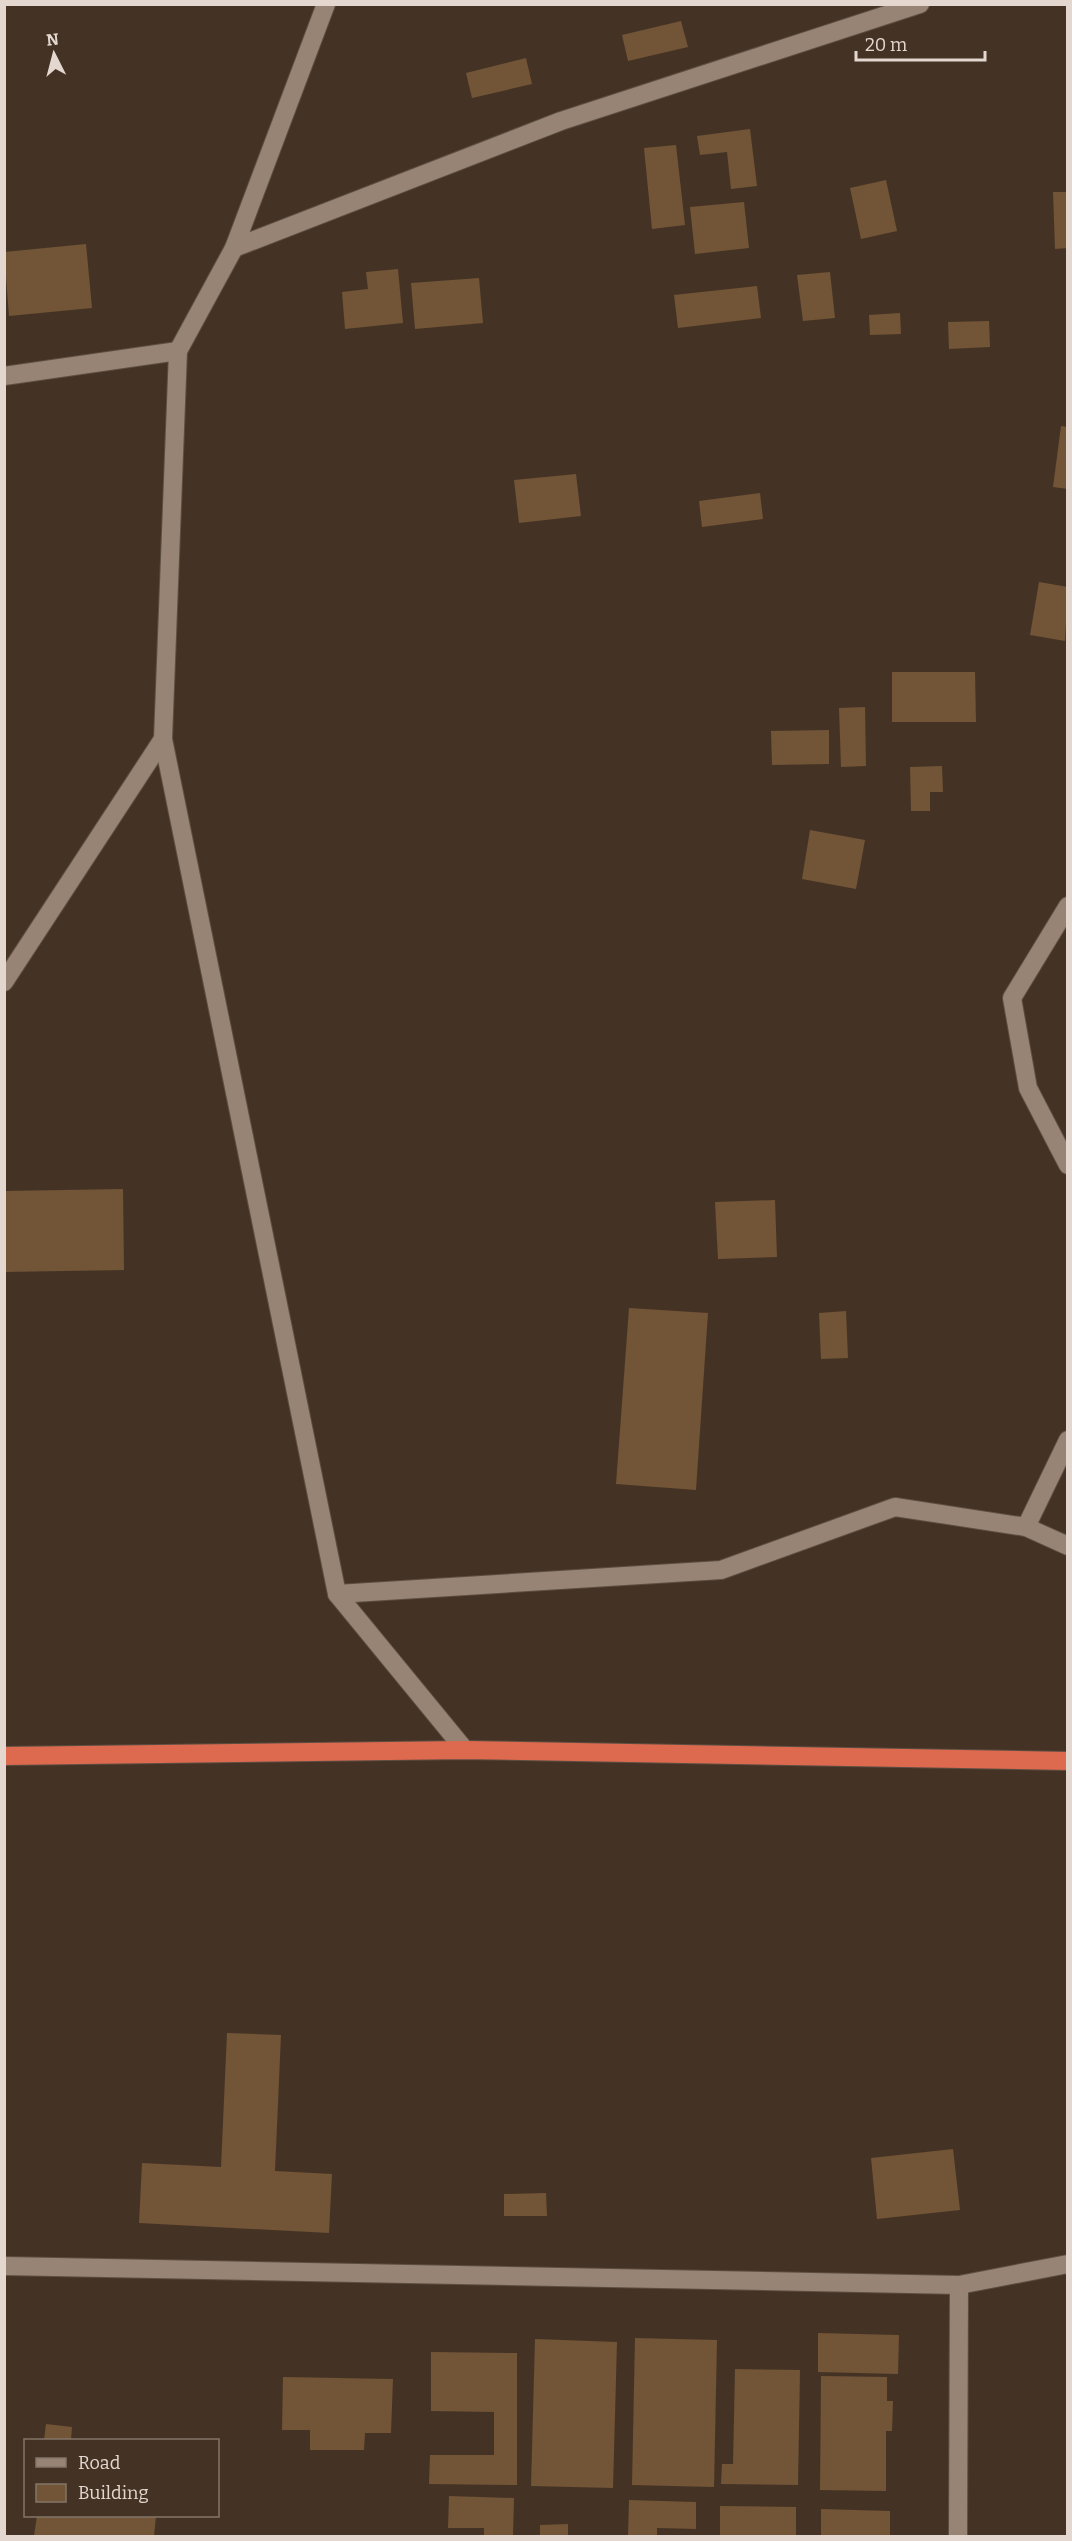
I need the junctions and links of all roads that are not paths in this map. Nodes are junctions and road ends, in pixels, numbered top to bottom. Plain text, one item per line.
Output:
1 (326, 4) edge
2 (920, 4) edge
3 (234, 248) junction
4 (178, 351) junction
5 (4, 376) edge
6 (163, 739) junction
7 (1068, 906) edge
8 (4, 982) edge
9 (1068, 1165) edge
10 (1068, 1440) edge
11 (1026, 1527) junction
12 (1068, 1546) edge
13 (337, 1594) junction
14 (465, 1750) junction
15 (4, 1756) edge
16 (1068, 1761) edge
17 (1068, 2264) edge
18 (4, 2266) edge
19 (959, 2285) junction
20 (958, 2536) edge

1 - 3 street
2 - 3 street
3 - 4 street
4 - 5 street
4 - 6 street
6 - 8 street
6 - 13 street
7 - 9 street
10 - 11 street
11 - 12 street
11 - 13 street
13 - 14 street
14 - 15 highway
14 - 16 highway
17 - 19 street
18 - 19 street
19 - 20 street

